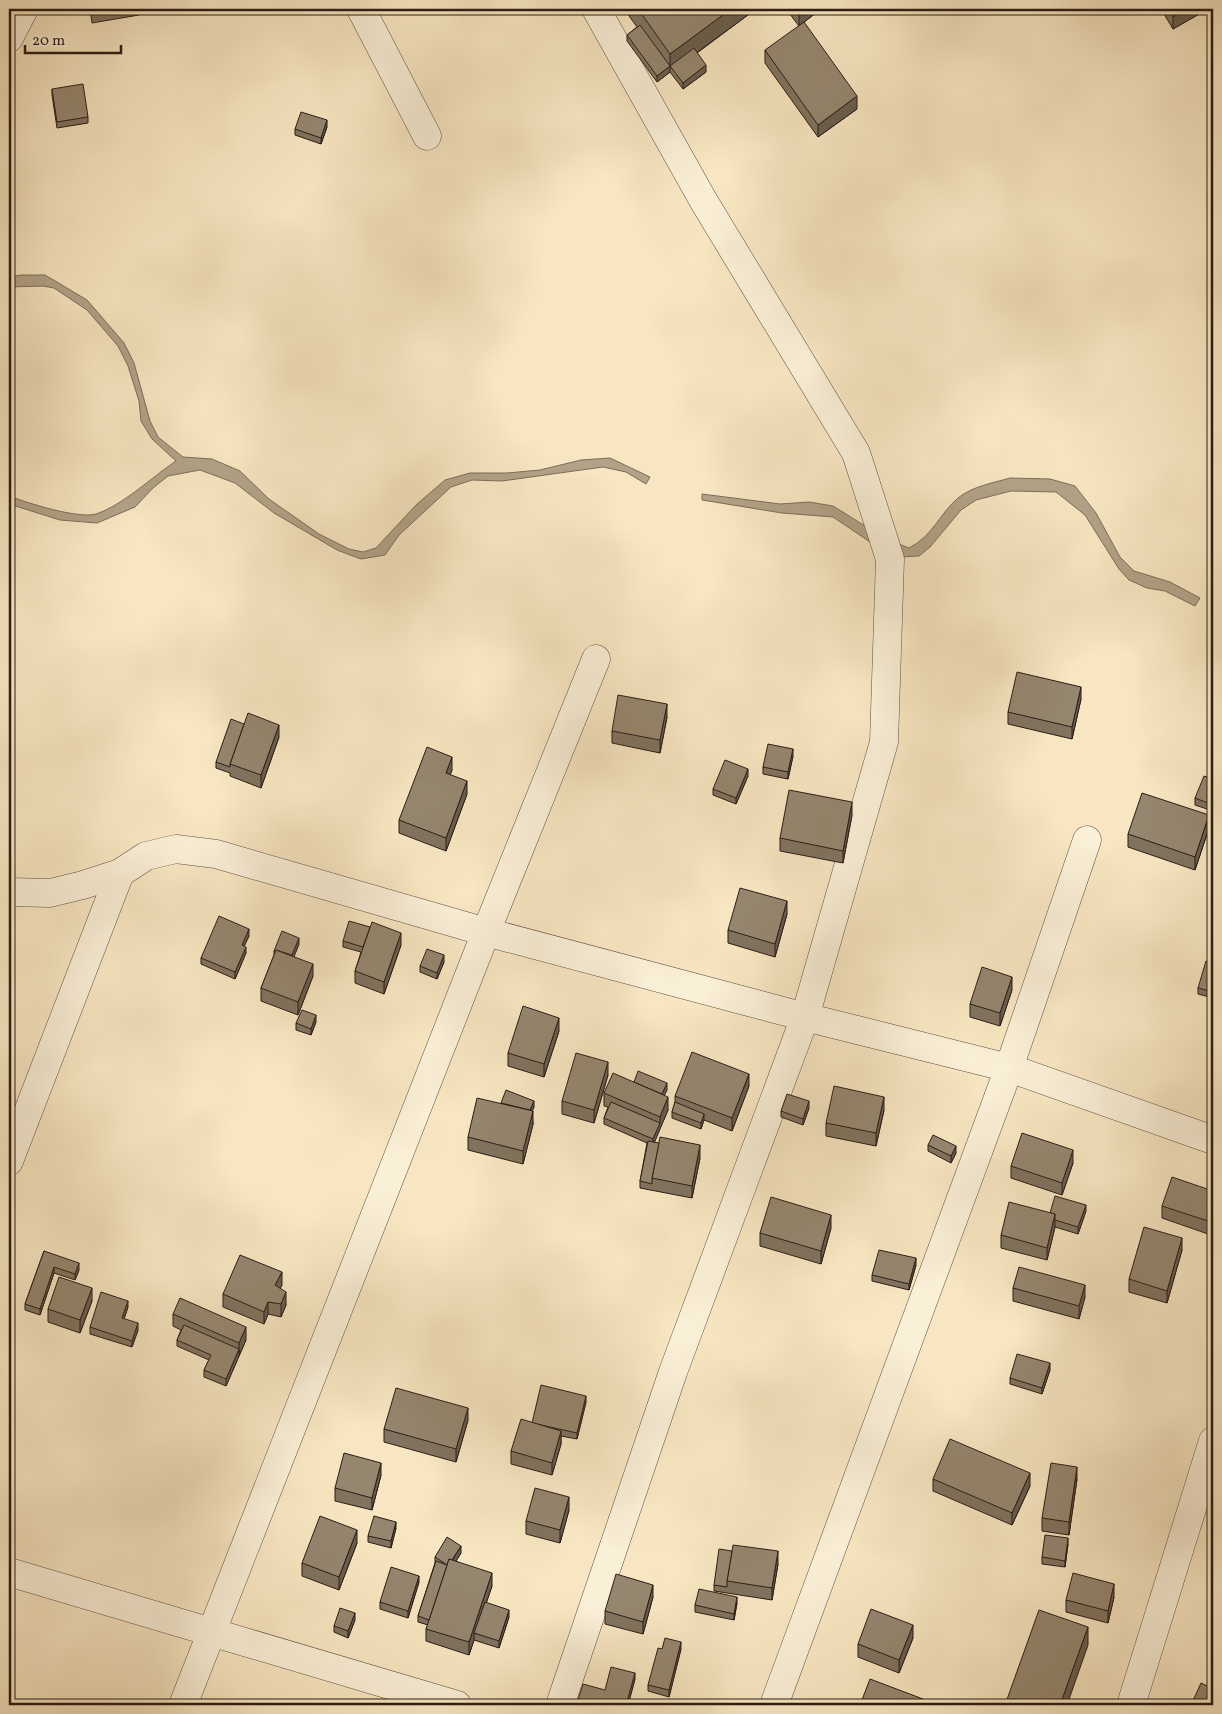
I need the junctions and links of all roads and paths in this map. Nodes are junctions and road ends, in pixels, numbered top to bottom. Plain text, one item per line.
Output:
1 (24, 9) edge
2 (361, 9) edge
3 (596, 9) edge
4 (9, 38) edge
5 (427, 136) dead end
6 (596, 659) dead end
7 (1087, 840) dead end
8 (120, 873) junction
9 (9, 892) edge
10 (486, 932) junction
11 (805, 1017) junction
12 (1009, 1068) junction
13 (1213, 1140) edge
14 (9, 1161) edge
15 (1213, 1441) edge
16 (9, 1572) edge
17 (212, 1632) junction
18 (183, 1705) edge
19 (457, 1705) edge
20 (560, 1705) edge
21 (774, 1705) edge
22 (1131, 1705) edge

1 - 4 street
2 - 5 street
3 - 11 street
6 - 10 street
7 - 12 street
8 - 9 street
8 - 10 street
8 - 14 street
10 - 11 street
10 - 17 street
11 - 12 street
11 - 20 street
12 - 13 street
12 - 21 street
15 - 22 street
16 - 17 street
17 - 18 street
17 - 19 street

